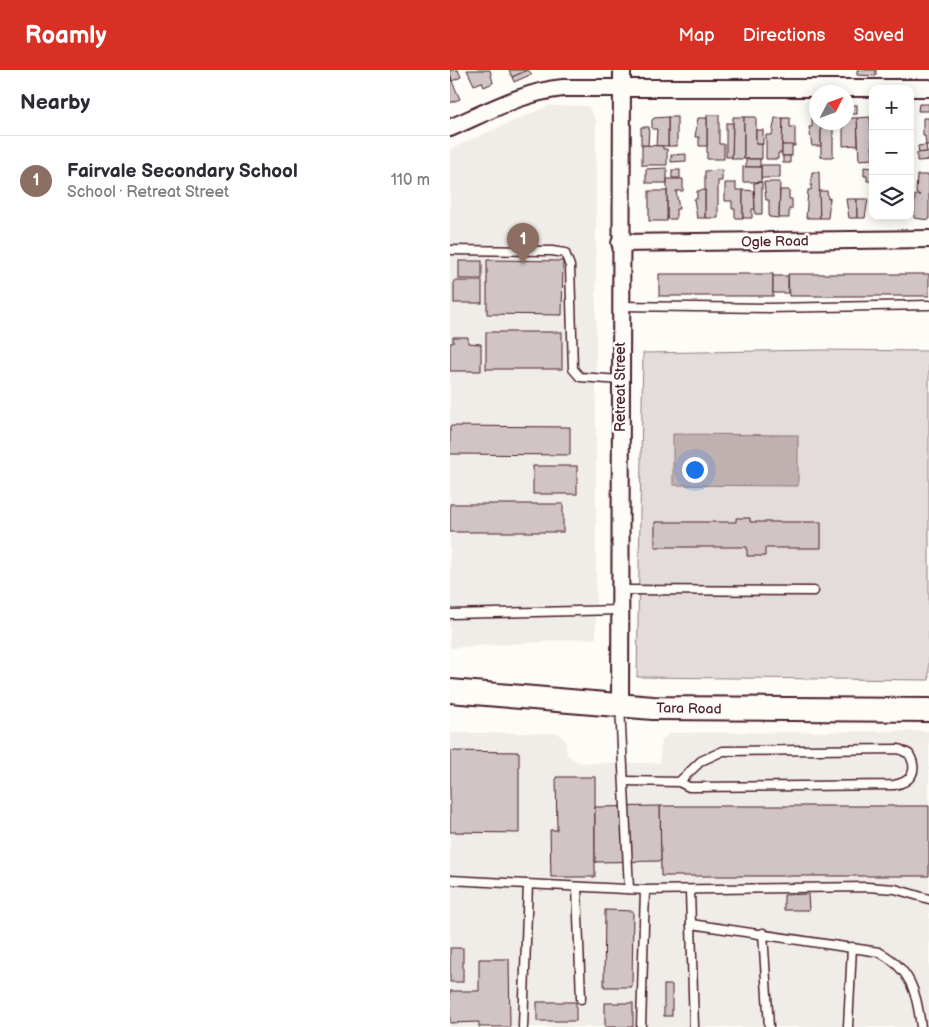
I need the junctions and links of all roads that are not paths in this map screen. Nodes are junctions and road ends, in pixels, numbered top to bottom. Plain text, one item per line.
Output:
1 (622, 70) edge
2 (623, 88) junction
3 (929, 88) edge
4 (450, 128) edge
5 (929, 239) edge
6 (620, 243) junction
7 (450, 250) edge
8 (929, 305) edge
9 (620, 306) junction
10 (620, 380) junction
11 (620, 590) junction
12 (814, 591) dead end
13 (620, 610) junction
14 (450, 614) edge
15 (450, 691) edge
16 (620, 704) junction
17 (929, 710) edge
18 (625, 781) junction
19 (679, 782) junction
20 (450, 880) edge
21 (528, 884) junction
22 (577, 887) junction
23 (629, 889) junction
24 (645, 890) junction
25 (690, 890) junction
26 (929, 899) edge
27 (691, 924) junction
28 (763, 933) junction
29 (852, 947) junction
30 (581, 999) dead end
31 (523, 1027) edge
32 (641, 1027) edge
33 (694, 1027) edge
34 (769, 1027) edge
35 (848, 1027) edge
36 (921, 1027) edge

1 - 2 street, Retreat Street
2 - 3 street
2 - 4 street
2 - 6 street, Retreat Street
5 - 6 street, Ogle Road
6 - 9 street, Retreat Street
7 - 10 lane
8 - 9 lane
9 - 10 street, Retreat Street
10 - 11 street, Retreat Street
11 - 12 lane
11 - 13 street, Retreat Street
13 - 14 lane
13 - 16 street, Retreat Street
15 - 16 street, Tara Road
16 - 17 street, Tara Road
16 - 18 lane
18 - 19 lane
18 - 23 lane
19 - 19 lane
20 - 21 lane
21 - 22 lane
21 - 31 lane
22 - 23 lane
22 - 30 lane
23 - 24 lane
24 - 25 lane
24 - 32 lane
25 - 26 lane
25 - 27 lane
27 - 28 lane
27 - 33 lane
28 - 29 lane
28 - 34 lane
29 - 35 lane
29 - 36 lane

